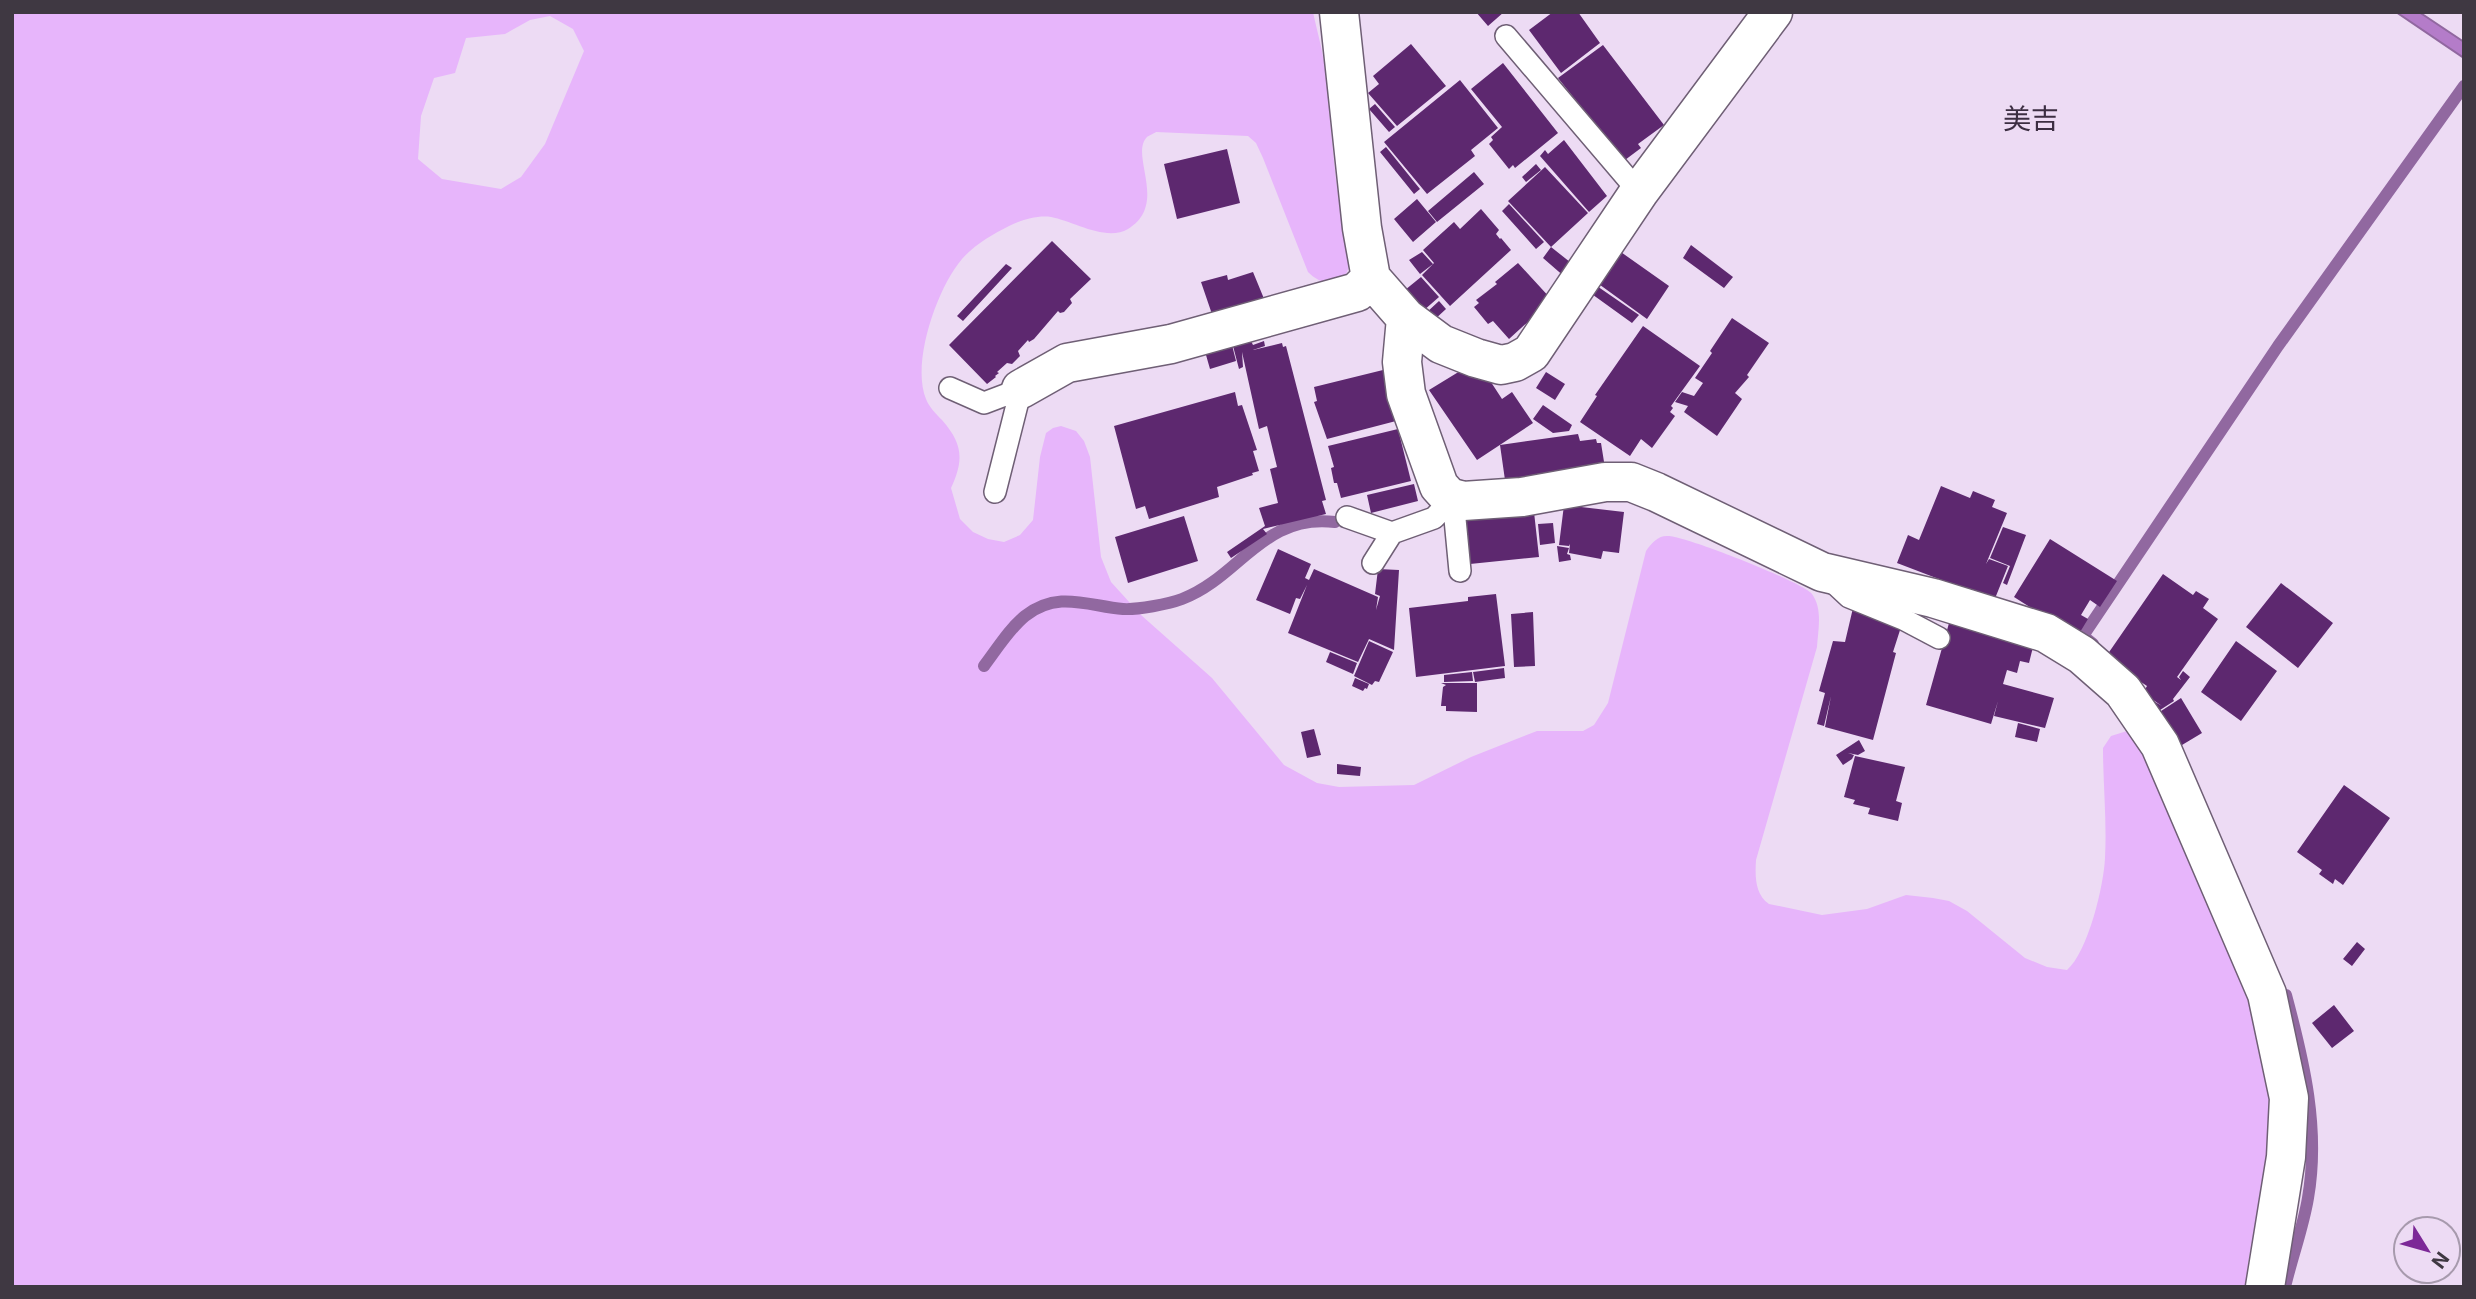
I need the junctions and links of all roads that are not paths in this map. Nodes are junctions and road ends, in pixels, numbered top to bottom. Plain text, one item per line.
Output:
1 (1339, 12) edge
2 (1773, 12) edge
3 (1506, 36) dead end
4 (1639, 192) junction
5 (1371, 278) junction
6 (1406, 318) junction
7 (950, 388) dead end
8 (1021, 388) junction
9 (995, 492) dead end
10 (1453, 498) junction
11 (1347, 517) dead end
12 (1392, 533) junction
13 (1373, 563) dead end
14 (1460, 570) dead end
15 (1822, 572) junction
16 (1939, 638) dead end
17 (2265, 1287) edge

1 - 5 street
2 - 4 street
3 - 4 lane
4 - 6 street
5 - 6 street
5 - 8 street
6 - 10 street
7 - 8 lane
8 - 9 lane
10 - 12 lane
10 - 14 lane
10 - 15 street
11 - 12 lane
12 - 13 lane
15 - 16 lane
15 - 17 street

